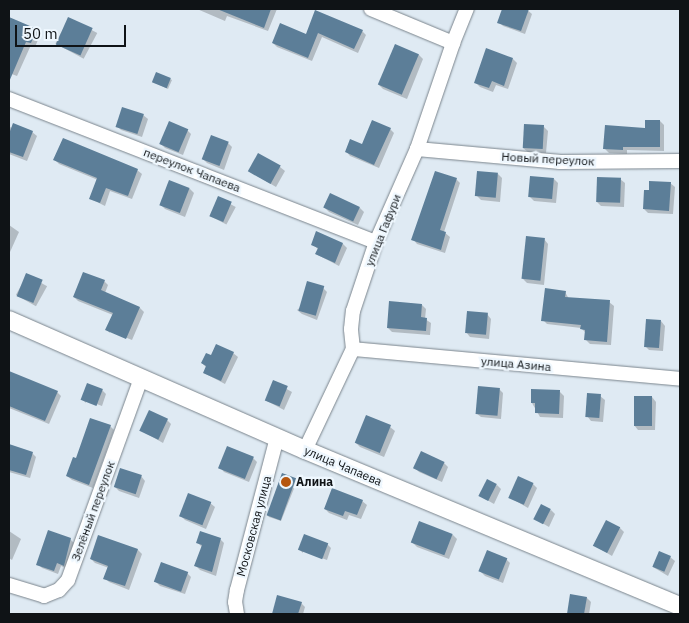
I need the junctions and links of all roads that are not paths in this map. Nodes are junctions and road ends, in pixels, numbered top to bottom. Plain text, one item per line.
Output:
1 (371, 9) edge
2 (467, 9) edge
3 (453, 43) junction
4 (9, 98) edge
5 (417, 149) junction
6 (680, 162) edge
7 (376, 242) junction
8 (9, 320) edge
9 (353, 349) junction
10 (141, 378) junction
11 (680, 379) edge
12 (278, 438) junction
13 (305, 450) junction
14 (9, 585) edge
15 (680, 606) edge
16 (237, 614) edge

1 - 3 street
2 - 3 street, улица Гафури
3 - 5 street, улица Гафури
4 - 7 street, переулок Чапаева
5 - 6 street, Новый переулок
5 - 7 street, улица Гафури
7 - 9 street, улица Гафури
8 - 10 street, улица Чапаева
9 - 11 street, улица Азина
9 - 13 street, улица Гафури
10 - 12 street, улица Чапаева
10 - 14 street, Зелёный переулок
12 - 13 street, улица Чапаева
12 - 16 street, Московская улица
13 - 15 street, улица Чапаева

